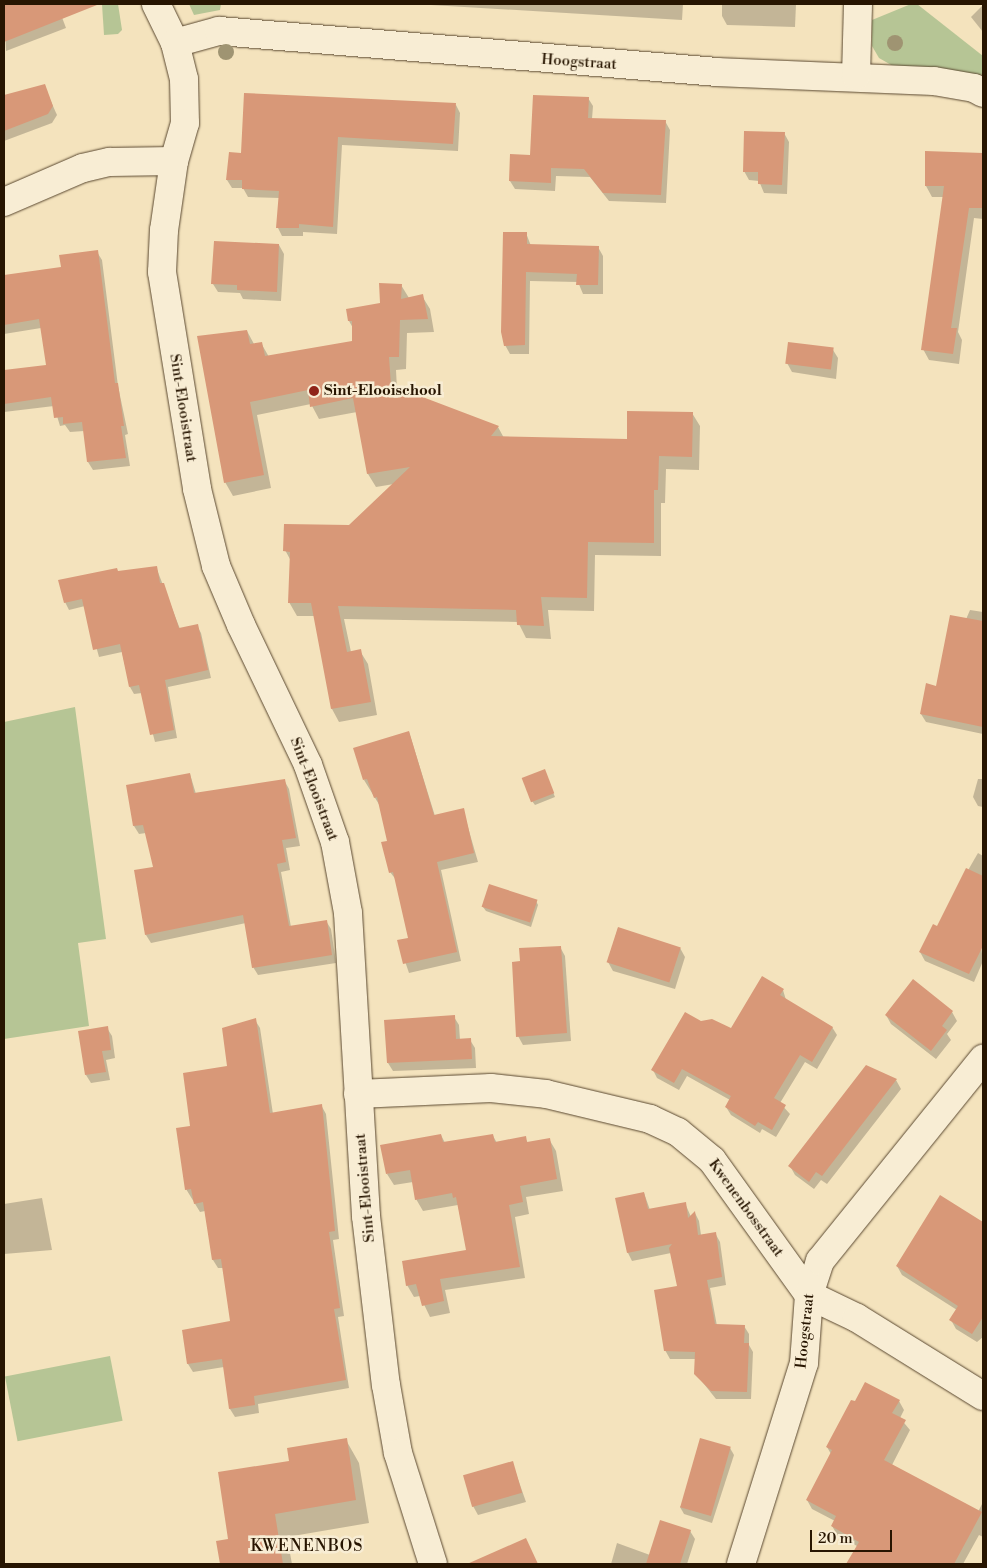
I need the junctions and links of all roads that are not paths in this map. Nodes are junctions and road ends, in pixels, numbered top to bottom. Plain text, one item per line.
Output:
1 (156, 4) edge
2 (858, 4) edge
3 (175, 43) junction
4 (856, 76) junction
5 (983, 93) edge
6 (174, 160) junction
7 (4, 202) edge
8 (983, 1059) edge
9 (358, 1094) junction
10 (809, 1295) junction
11 (983, 1396) edge
12 (432, 1564) edge
13 (740, 1564) edge

1 - 3 street, Sint-Elooistraat
2 - 4 street
3 - 4 street, Hoogstraat
3 - 6 street, Sint-Elooistraat
4 - 5 street, Hoogstraat
6 - 7 street
6 - 9 street, Sint-Elooistraat
8 - 10 street, Hoogstraat
9 - 10 street, Kwenenbosstraat
9 - 12 street, Sint-Elooistraat
10 - 11 street, Kwenenbosstraat
10 - 13 street, Hoogstraat

